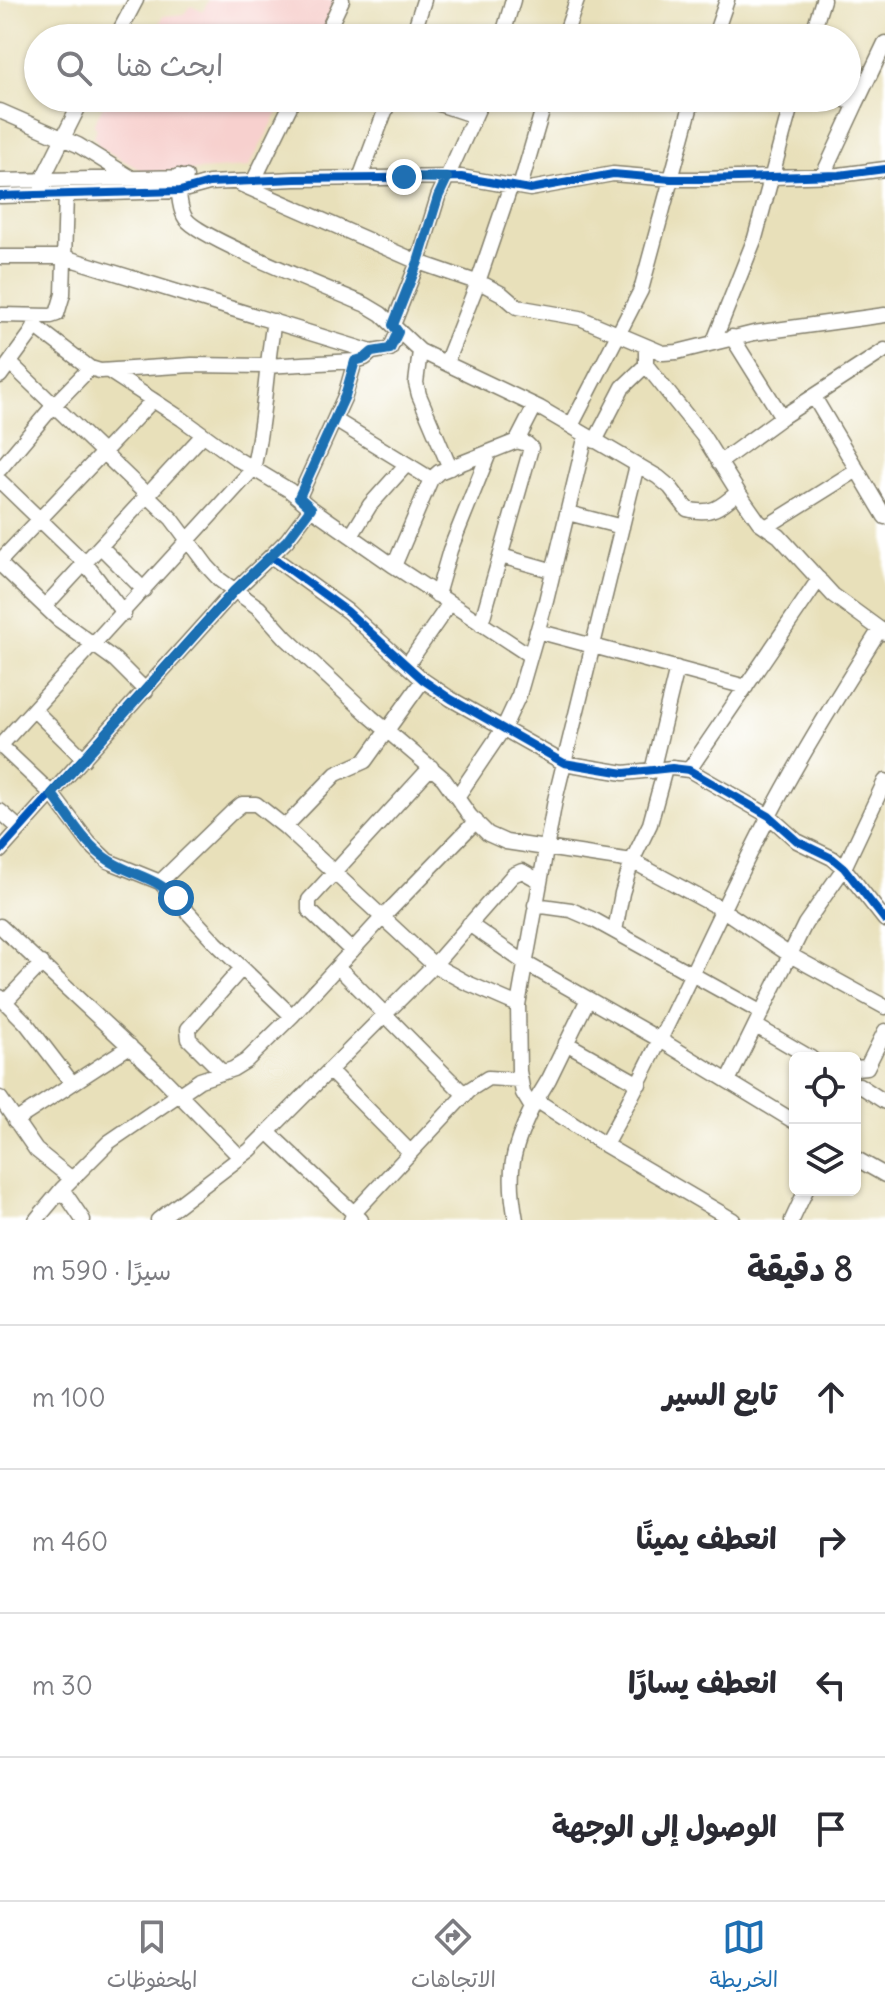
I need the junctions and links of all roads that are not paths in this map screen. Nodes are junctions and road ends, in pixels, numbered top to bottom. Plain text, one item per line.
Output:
1 (136, 0) edge
2 (342, 0) edge
3 (424, 0) edge
4 (513, 0) edge
5 (577, 0) edge
6 (727, 0) edge
7 (823, 0) edge
8 (123, 24) edge
9 (331, 24) edge
10 (416, 24) edge
11 (506, 24) edge
12 (569, 24) edge
13 (719, 24) edge
14 (815, 24) edge
15 (885, 43) edge
16 (861, 93) edge
17 (0, 111) edge
18 (76, 112) edge
19 (287, 112) edge
20 (385, 112) edge
21 (463, 112) edge
22 (477, 112) edge
23 (541, 112) edge
24 (689, 112) edge
25 (789, 112) edge
26 (852, 112) edge
27 (475, 116) junction
28 (62, 138) junction
29 (885, 169) edge
30 (823, 175) junction
31 (178, 176) junction
32 (130, 177) junction
33 (771, 177) junction
34 (360, 178) junction
35 (447, 178) junction
36 (671, 179) junction
37 (254, 180) junction
38 (0, 181) edge
39 (234, 181) junction
40 (209, 183) junction
41 (515, 186) junction
42 (42, 188) junction
43 (180, 191) junction
44 (66, 194) junction
45 (0, 196) edge
46 (0, 257) edge
47 (64, 257) junction
48 (418, 262) junction
49 (478, 282) junction
50 (0, 315) edge
51 (885, 315) edge
52 (37, 321) junction
53 (274, 321) junction
54 (395, 328) junction
55 (618, 334) junction
56 (732, 337) junction
57 (714, 341) junction
58 (646, 347) junction
59 (885, 350) edge
60 (420, 351) junction
61 (372, 352) junction
62 (355, 361) junction
63 (10, 363) junction
64 (446, 363) junction
65 (646, 365) junction
66 (266, 366) junction
67 (90, 368) junction
68 (110, 372) junction
69 (0, 376) edge
70 (814, 397) junction
71 (153, 400) junction
72 (54, 405) junction
73 (535, 406) junction
74 (782, 417) junction
75 (335, 420) junction
76 (571, 426) junction
77 (203, 435) junction
78 (591, 438) junction
79 (517, 441) junction
80 (104, 453) junction
81 (489, 453) junction
82 (719, 463) junction
83 (406, 465) junction
84 (637, 465) junction
85 (450, 468) junction
86 (0, 469) edge
87 (253, 469) junction
88 (857, 470) junction
89 (431, 479) junction
90 (0, 481) edge
91 (738, 492) junction
92 (148, 495) junction
93 (299, 497) junction
94 (311, 508) junction
95 (568, 513) junction
96 (885, 517) edge
97 (40, 519) junction
98 (622, 527) junction
99 (766, 527) junction
100 (351, 536) junction
101 (188, 542) junction
102 (101, 547) junction
103 (271, 556) junction
104 (501, 556) junction
105 (0, 562) edge
106 (86, 564) junction
107 (394, 566) junction
108 (554, 571) junction
109 (819, 579) junction
110 (144, 590) junction
111 (234, 591) junction
112 (437, 595) junction
113 (450, 603) junction
114 (45, 606) junction
115 (124, 614) junction
116 (481, 624) junction
117 (537, 631) junction
118 (883, 631) edge
119 (95, 645) junction
120 (594, 646) junction
121 (529, 655) junction
122 (407, 665) junction
123 (677, 668) junction
124 (423, 680) junction
125 (746, 687) junction
126 (146, 691) junction
127 (34, 710) junction
128 (503, 729) junction
129 (386, 730) junction
130 (0, 746) edge
131 (84, 759) junction
132 (564, 763) junction
133 (431, 767) junction
134 (658, 770) junction
135 (689, 770) junction
136 (885, 781) edge
137 (52, 794) junction
138 (457, 797) junction
139 (880, 803) edge
140 (0, 811) edge
141 (769, 816) junction
142 (476, 821) junction
143 (285, 827) junction
144 (20, 829) junction
145 (545, 849) junction
146 (0, 851) edge
147 (632, 861) junction
148 (844, 868) junction
149 (331, 872) junction
150 (540, 881) junction
151 (160, 882) junction
152 (535, 905) junction
153 (723, 910) junction
154 (382, 918) junction
155 (885, 920) edge
156 (469, 924) junction
157 (0, 926) edge
158 (615, 931) junction
159 (352, 951) junction
160 (790, 955) junction
161 (42, 963) junction
162 (525, 963) junction
163 (434, 965) junction
164 (338, 967) junction
165 (242, 968) junction
166 (692, 974) junction
167 (2, 999) edge
168 (588, 999) junction
169 (518, 1005) junction
170 (885, 1007) edge
171 (384, 1014) junction
172 (292, 1016) junction
173 (759, 1019) junction
174 (885, 1031) edge
175 (662, 1041) junction
176 (566, 1043) junction
177 (130, 1046) junction
178 (803, 1052) edge
179 (861, 1068) edge
180 (329, 1070) junction
181 (222, 1072) junction
182 (520, 1080) junction
183 (728, 1081) junction
184 (72, 1083) junction
185 (639, 1084) junction
186 (861, 1092) edge
187 (178, 1094) junction
188 (465, 1095) junction
189 (0, 1098) edge
190 (885, 1102) edge
191 (534, 1104) junction
192 (789, 1118) edge
193 (15, 1121) junction
194 (268, 1132) junction
195 (605, 1145) junction
196 (410, 1152) junction
197 (240, 1157) junction
198 (861, 1161) edge
199 (885, 1175) edge
200 (67, 1184) junction
201 (803, 1196) edge
202 (355, 1218) edge
203 (36, 1220) edge
204 (83, 1220) edge
205 (158, 1220) edge
206 (516, 1220) edge
207 (733, 1220) edge
208 (792, 1220) edge

1 - 8 street
2 - 9 street
3 - 10 street
4 - 11 street
5 - 12 street
6 - 13 street
7 - 14 street
15 - 16 street
17 - 28 street
18 - 28 street
19 - 37 street
20 - 34 street
21 - 27 street
22 - 27 street
23 - 41 street
24 - 36 street
25 - 33 street
26 - 30 street
27 - 35 street
28 - 32 street
28 - 42 street
29 - 30 street
30 - 33 street
31 - 32 street
31 - 40 street
31 - 43 street
32 - 42 street
33 - 36 street
33 - 57 street
34 - 35 street
34 - 37 street
35 - 41 street
35 - 48 street
36 - 41 street
36 - 55 street
37 - 39 street
38 - 42 street
39 - 40 street
39 - 48 street
40 - 43 street
41 - 49 street
42 - 44 street
42 - 45 street
43 - 44 street
43 - 54 street
44 - 47 street
46 - 47 street
47 - 52 street
47 - 53 street
48 - 49 street
48 - 54 street
49 - 55 street
49 - 64 street
50 - 52 street
51 - 56 street
52 - 63 street
52 - 67 street
53 - 61 street
53 - 66 street
54 - 60 street
54 - 61 street
55 - 58 street
55 - 76 street
56 - 57 street
56 - 74 street
57 - 58 street
58 - 65 street
59 - 70 street
60 - 64 street
60 - 85 street
61 - 62 street
62 - 66 street
62 - 75 street
63 - 69 street
63 - 72 street
64 - 73 street
65 - 78 street
65 - 82 street
66 - 68 street
66 - 87 street
67 - 68 street
67 - 72 street
68 - 71 street
70 - 74 street
70 - 88 street
71 - 77 street
71 - 80 street
72 - 80 street
72 - 86 street
73 - 76 street
73 - 79 street
74 - 82 street
75 - 83 street
75 - 93 street
76 - 78 street
77 - 87 street
77 - 92 street
78 - 84 street
78 - 95 street
79 - 81 street
79 - 104 street
80 - 92 street
80 - 97 street
81 - 85 street
81 - 112 street
82 - 91 street
83 - 89 street
83 - 100 street
84 - 91 street
84 - 98 street
85 - 89 street
87 - 93 street
87 - 101 street
88 - 96 street
88 - 99 street
89 - 107 street
90 - 97 street
91 - 99 street
92 - 101 street
92 - 102 street
93 - 94 street
94 - 100 street
94 - 103 street
95 - 98 street
95 - 108 street
97 - 105 street
97 - 106 street
98 - 120 street
99 - 109 street
100 - 107 street
101 - 110 street
101 - 111 street
102 - 106 street
102 - 110 street
103 - 111 street
103 - 122 street
104 - 108 street
104 - 116 street
105 - 114 street
106 - 114 street
106 - 115 street
107 - 112 street
108 - 117 street
109 - 118 street
109 - 125 street
110 - 115 street
111 - 126 street
111 - 129 street
112 - 113 street
113 - 116 street
113 - 122 street
114 - 119 street
115 - 119 street
116 - 121 street
117 - 120 street
117 - 121 street
118 - 141 street
119 - 126 street
119 - 127 street
120 - 123 street
120 - 132 street
121 - 128 street
122 - 124 street
123 - 125 street
123 - 134 street
124 - 128 street
124 - 129 street
125 - 135 street
126 - 131 street
127 - 130 street
127 - 131 street
128 - 132 street
128 - 138 street
129 - 133 street
129 - 143 street
130 - 137 street
131 - 137 street
132 - 134 street
132 - 145 street
133 - 138 street
133 - 149 street
134 - 135 street
134 - 147 street
135 - 141 street
136 - 139 street
137 - 144 street
137 - 151 street
138 - 142 street
139 - 148 street
140 - 144 street
141 - 148 street
141 - 153 street
142 - 145 street
142 - 154 street
143 - 149 street
143 - 151 street
144 - 146 street
145 - 147 street
145 - 150 street
147 - 153 street
147 - 158 street
148 - 155 street
148 - 160 street
149 - 154 street
149 - 159 street
150 - 152 street
150 - 156 street
151 - 165 street
152 - 158 street
152 - 162 street
153 - 160 street
153 - 166 street
154 - 159 street
154 - 163 street
156 - 162 street
156 - 163 street
157 - 161 street
158 - 166 street
159 - 164 street
160 - 170 street
160 - 173 street
161 - 167 street
161 - 177 street
162 - 168 street
162 - 169 street
163 - 169 street
163 - 171 street
164 - 171 street
164 - 172 street
165 - 172 street
165 - 181 street
166 - 173 street
166 - 175 street
167 - 184 street
168 - 175 street
168 - 176 street
169 - 182 street
171 - 180 street
171 - 188 street
172 - 181 street
173 - 178 street
173 - 183 street
174 - 179 street
175 - 183 street
175 - 185 street
176 - 185 street
176 - 191 street
177 - 184 street
177 - 187 street
180 - 194 street
180 - 196 street
181 - 187 street
182 - 188 street
182 - 191 street
183 - 192 street
184 - 193 street
185 - 195 street
186 - 190 street
187 - 197 street
187 - 200 street
188 - 196 street
189 - 193 street
191 - 195 street
191 - 206 street
193 - 200 street
194 - 197 street
194 - 202 street
195 - 207 street
196 - 202 street
197 - 205 street
198 - 199 street
200 - 203 street
200 - 204 street
201 - 208 street

